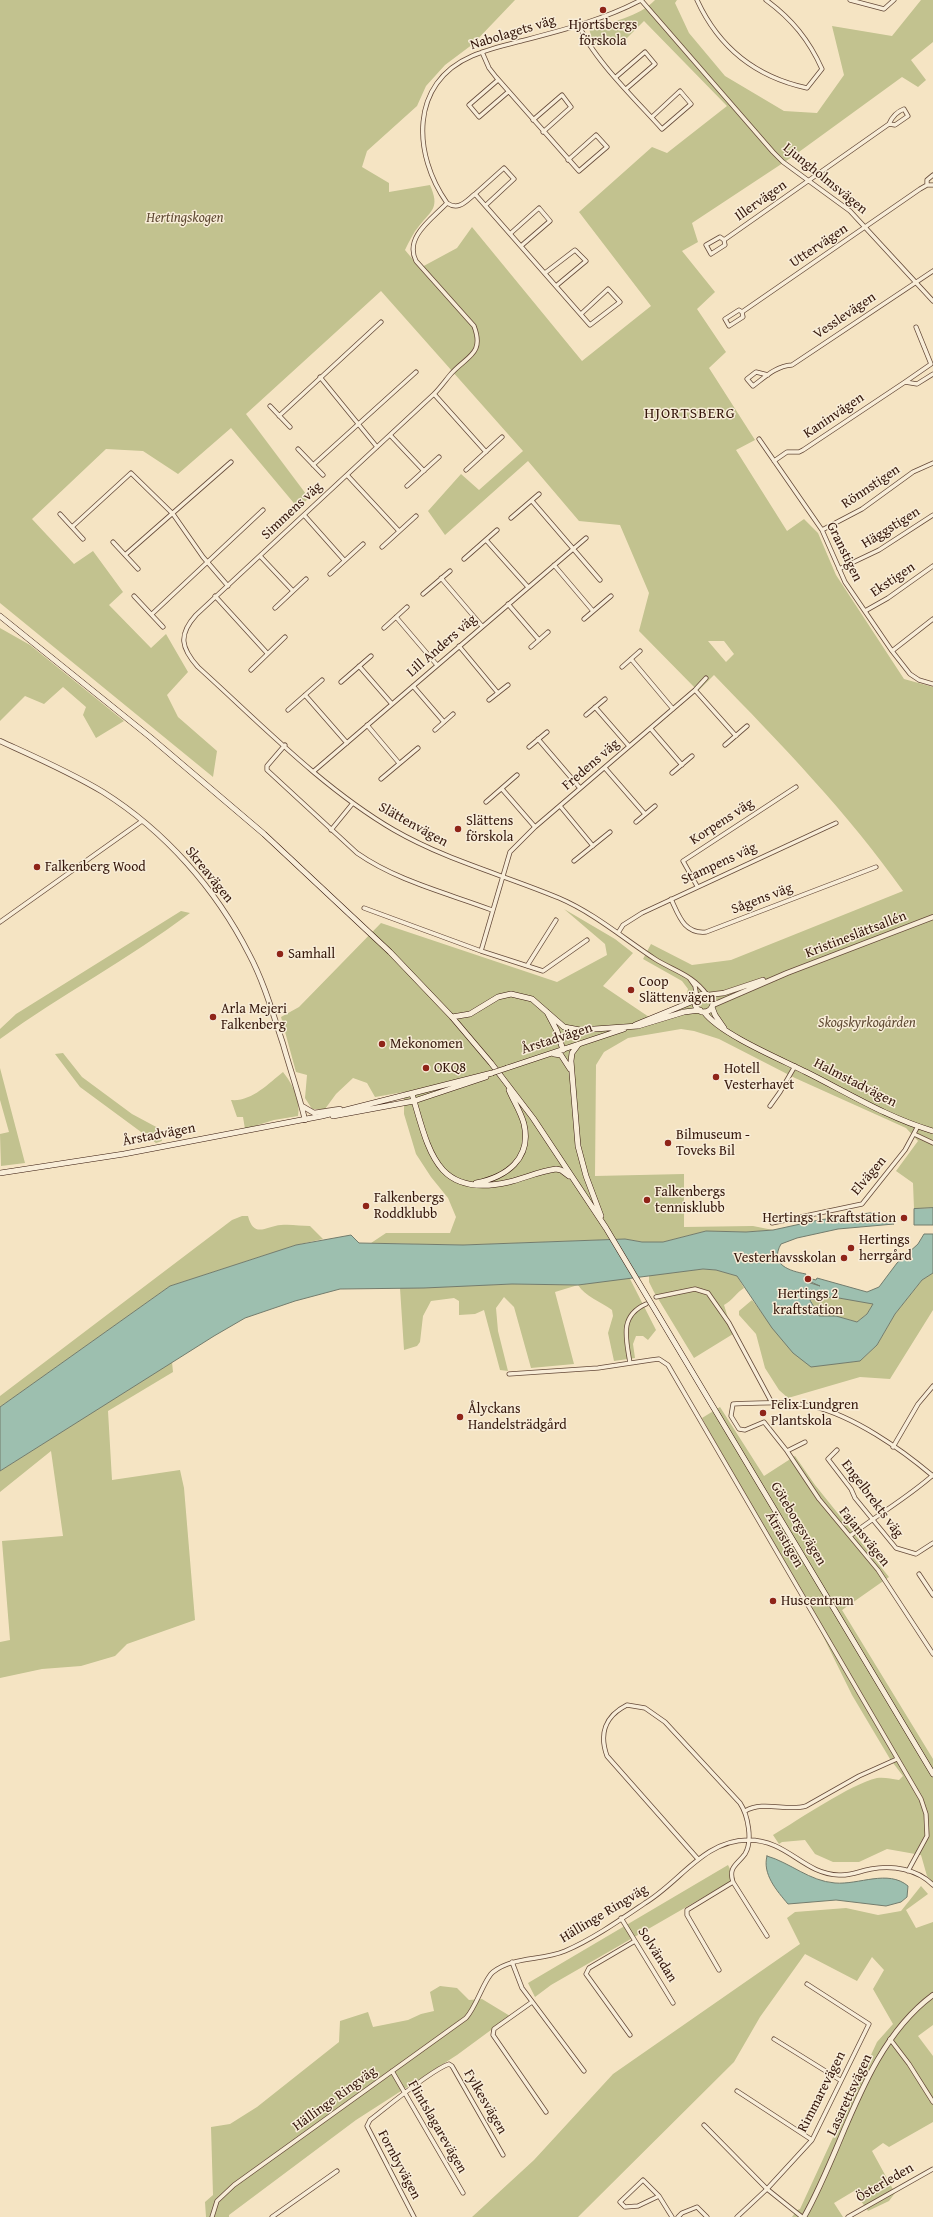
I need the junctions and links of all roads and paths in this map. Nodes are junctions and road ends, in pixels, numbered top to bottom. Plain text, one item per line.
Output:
1 (641, 0) edge
2 (697, 0) edge
3 (766, 0) edge
4 (850, 0) edge
5 (894, 1) edge
6 (579, 25) junction
7 (482, 52) junction
8 (616, 77) junction
9 (498, 80) junction
10 (626, 89) junction
11 (508, 92) junction
12 (652, 117) junction
13 (533, 120) junction
14 (889, 124) junction
15 (543, 132) junction
16 (568, 160) junction
17 (933, 175) edge
18 (809, 180) junction
19 (927, 185) junction
20 (933, 185) edge
21 (475, 194) junction
22 (447, 203) junction
23 (486, 205) junction
24 (866, 227) junction
25 (511, 233) junction
26 (724, 240) junction
27 (521, 246) junction
28 (933, 271) edge
29 (545, 273) junction
30 (916, 282) junction
31 (556, 286) junction
32 (933, 301) edge
33 (742, 312) junction
34 (581, 314) junction
35 (381, 322) dead end
36 (916, 327) dead end
37 (416, 372) dead end
38 (933, 374) edge
39 (768, 375) junction
40 (320, 377) junction
41 (905, 382) junction
42 (434, 394) junction
43 (270, 406) dead end
44 (279, 416) junction
45 (358, 424) junction
46 (290, 427) dead end
47 (390, 435) junction
48 (502, 437) dead end
49 (760, 439) dead end
50 (377, 447) junction
51 (298, 449) dead end
52 (486, 452) junction
53 (439, 457) dead end
54 (774, 461) junction
55 (231, 462) dead end
56 (933, 463) edge
57 (313, 465) junction
58 (424, 470) junction
59 (466, 470) dead end
60 (323, 475) dead end
61 (347, 475) junction
62 (407, 486) dead end
63 (539, 494) dead end
64 (532, 501) junction
65 (264, 510) dead end
66 (60, 514) dead end
67 (173, 514) junction
68 (304, 515) junction
69 (933, 515) edge
70 (416, 516) dead end
71 (511, 518) dead end
72 (72, 527) junction
73 (497, 530) dead end
74 (822, 530) junction
75 (399, 531) junction
76 (586, 538) dead end
77 (83, 539) dead end
78 (486, 540) junction
79 (113, 542) dead end
80 (363, 544) dead end
81 (382, 547) dead end
82 (572, 548) junction
83 (125, 555) junction
84 (260, 556) junction
85 (464, 559) dead end
86 (344, 560) junction
87 (208, 563) junction
88 (554, 565) junction
89 (933, 566) edge
90 (839, 569) junction
91 (138, 570) dead end
92 (450, 571) dead end
93 (330, 574) dead end
94 (441, 578) junction
95 (306, 579) dead end
96 (600, 580) dead end
97 (228, 586) junction
98 (528, 587) junction
99 (293, 592) junction
100 (423, 594) dead end
101 (134, 596) dead end
102 (215, 596) junction
103 (611, 596) dead end
104 (508, 604) junction
105 (407, 607) dead end
106 (275, 608) dead end
107 (593, 611) junction
108 (865, 612) junction
109 (152, 614) junction
110 (0, 616) edge
111 (396, 617) junction
112 (584, 619) dead end
113 (933, 619) edge
114 (482, 626) junction
115 (163, 627) dead end
116 (384, 628) dead end
117 (548, 632) dead end
118 (285, 637) dead end
119 (539, 640) junction
120 (459, 646) junction
121 (531, 647) dead end
122 (640, 651) dead end
123 (892, 651) junction
124 (267, 653) junction
125 (371, 656) dead end
126 (631, 659) junction
127 (437, 665) junction
128 (359, 666) junction
129 (198, 667) joint
130 (622, 668) dead end
131 (251, 670) dead end
132 (706, 678) dead end
133 (322, 680) dead end
134 (341, 682) dead end
135 (933, 684) edge
136 (508, 685) dead end
137 (413, 686) junction
138 (695, 690) junction
139 (498, 693) junction
140 (305, 695) junction
141 (605, 699) dead end
142 (489, 700) dead end
143 (392, 704) junction
144 (595, 707) junction
145 (673, 709) junction
146 (288, 710) dead end
147 (453, 714) dead end
148 (586, 715) dead end
149 (444, 722) junction
150 (367, 725) junction
151 (747, 726) dead end
152 (650, 729) junction
153 (435, 730) dead end
154 (547, 732) dead end
155 (736, 736) junction
156 (538, 739) junction
157 (0, 741) edge
158 (347, 743) junction
159 (285, 745) junction
160 (725, 745) dead end
161 (629, 746) junction
162 (529, 747) dead end
163 (418, 748) dead end
164 (692, 756) dead end
165 (400, 763) junction
166 (682, 765) junction
167 (605, 768) junction
168 (314, 771) junction
169 (672, 773) dead end
170 (517, 775) dead end
171 (381, 780) dead end
172 (796, 787) dead end
173 (580, 788) junction
174 (502, 789) junction
175 (486, 802) dead end
176 (353, 803) junction
177 (560, 806) junction
178 (655, 806) dead end
179 (645, 814) junction
180 (142, 821) junction
181 (636, 822) dead end
182 (836, 822) dead end
183 (535, 827) junction
184 (331, 830) junction
185 (610, 832) dead end
186 (593, 846) junction
187 (574, 862) dead end
188 (876, 867) dead end
189 (502, 877) junction
190 (697, 886) junction
191 (670, 899) junction
192 (364, 908) dead end
193 (492, 910) junction
194 (933, 918) edge
195 (556, 920) dead end
196 (0, 922) edge
197 (618, 933) junction
198 (587, 940) dead end
199 (481, 951) junction
200 (527, 966) junction
201 (787, 973) junction
202 (690, 978) junction
203 (708, 995) junction
204 (697, 999) junction
205 (713, 1006) junction
206 (702, 1011) junction
207 (547, 1012) junction
208 (452, 1018) junction
209 (630, 1028) junction
210 (725, 1029) junction
211 (578, 1044) junction
212 (563, 1050) junction
213 (543, 1056) junction
214 (795, 1066) junction
215 (492, 1073) junction
216 (572, 1074) junction
217 (507, 1084) junction
218 (412, 1094) junction
219 (414, 1101) junction
220 (302, 1106) junction
221 (770, 1106) dead end
222 (351, 1108) junction
223 (322, 1116) junction
224 (305, 1120) junction
225 (918, 1126) junction
226 (933, 1131) edge
227 (914, 1134) junction
228 (933, 1143) edge
229 (0, 1173) edge
230 (474, 1184) junction
231 (580, 1188) junction
232 (772, 1223) dead end
233 (608, 1231) junction
234 (656, 1297) dead end
235 (646, 1304) dead end
236 (630, 1363) junction
237 (509, 1374) dead end
238 (933, 1386) edge
239 (772, 1403) junction
240 (805, 1442) dead end
241 (893, 1446) junction
242 (837, 1450) dead end
243 (787, 1451) junction
244 (933, 1476) edge
245 (871, 1520) junction
246 (850, 1536) junction
247 (933, 1543) edge
248 (919, 1574) dead end
249 (933, 1595) edge
250 (933, 1654) edge
251 (897, 1759) junction
252 (933, 1774) edge
253 (745, 1811) junction
254 (748, 1840) junction
255 (698, 1859) junction
256 (908, 1871) junction
257 (733, 1882) junction
258 (933, 1885) edge
259 (621, 1918) junction
260 (767, 1936) dead end
261 (635, 1941) junction
262 (512, 1962) junction
263 (719, 1970) dead end
264 (807, 1984) dead end
265 (933, 1995) edge
266 (532, 2002) junction
267 (674, 2003) dead end
268 (630, 2035) dead end
269 (774, 2039) dead end
270 (890, 2039) junction
271 (392, 2071) junction
272 (584, 2071) dead end
273 (840, 2080) junction
274 (737, 2091) dead end
275 (406, 2093) junction
276 (933, 2102) edge
277 (546, 2112) dead end
278 (704, 2125) dead end
279 (812, 2140) junction
280 (503, 2155) dead end
281 (933, 2169) edge
282 (337, 2171) dead end
283 (767, 2189) junction
284 (463, 2194) dead end
285 (659, 2196) junction
286 (212, 2217) edge
287 (272, 2217) edge
288 (414, 2217) edge
289 (672, 2217) edge
290 (678, 2217) edge
291 (707, 2217) edge
292 (737, 2217) edge
293 (803, 2217) edge
294 (848, 2217) edge

1 - 6 street, Nabolagets väg
1 - 18 street, Ljungholmsvägen
2 - 3 street
4 - 5 street
6 - 7 street, Nabolagets väg
6 - 8 street
7 - 9 street
7 - 22 street, Nabolagets väg
8 - 10 street
8 - 10 street
9 - 11 street
9 - 11 street
10 - 12 street
11 - 13 street
12 - 12 street
13 - 15 street
13 - 15 street
14 - 14 street, Illervägen
14 - 18 street, Illervägen
15 - 16 street
16 - 16 street
17 - 19 street, Uttervägen
18 - 24 street, Ljungholmsvägen
18 - 26 street, Illervägen
19 - 20 street
19 - 24 street, Uttervägen
21 - 22 street
21 - 23 street
21 - 23 street
22 - 42 street, Simmens väg
23 - 25 street
24 - 30 street, Ljungholmsvägen
24 - 33 street, Uttervägen
25 - 27 street
25 - 27 street
26 - 26 street, Illervägen
27 - 29 street
28 - 30 street, Vesslevägen
29 - 31 street
29 - 31 street
30 - 32 street, Ljungholmsvägen
30 - 39 street, Vesslevägen
31 - 34 street
33 - 33 street, Uttervägen
34 - 34 street
35 - 40 street
36 - 41 street, Kaninvägen
37 - 45 street
38 - 41 street, Kaninvägen
39 - 39 street, Vesslevägen
40 - 44 street
40 - 45 street
41 - 54 street, Kaninvägen
42 - 47 street, Simmens väg
42 - 52 street
43 - 44 street
44 - 46 street
45 - 50 street
45 - 57 street
47 - 50 street, Simmens väg
47 - 58 street
48 - 52 street
49 - 54 street, Granstigen
50 - 61 street, Simmens väg
51 - 57 street
52 - 59 street
53 - 58 street
54 - 74 street, Granstigen
55 - 67 street
56 - 74 street, Rönnstigen
57 - 60 street
58 - 62 street
61 - 68 street, Simmens väg
61 - 75 street
63 - 64 street
64 - 71 street
64 - 82 street
65 - 87 street
66 - 72 street
67 - 72 street
67 - 83 street
67 - 87 street
68 - 84 street, Simmens väg
68 - 86 street
69 - 90 street, Häggstigen
70 - 75 street
72 - 77 street
73 - 78 street
74 - 90 street, Granstigen
75 - 81 street
76 - 82 street, Lill Anders väg
78 - 85 street
78 - 98 street
79 - 83 street
80 - 86 street
82 - 88 street, Lill Anders väg
82 - 96 street
83 - 91 street
84 - 97 street, Simmens väg
84 - 99 street
86 - 93 street
87 - 97 street
87 - 109 street
88 - 98 street, Lill Anders väg
88 - 107 street
89 - 108 street, Ekstigen
90 - 108 street, Granstigen
92 - 94 street
94 - 100 street
94 - 114 street
95 - 99 street
97 - 102 street, Simmens väg
98 - 104 street, Lill Anders väg
99 - 106 street
101 - 109 street
102 - 124 street
102 - 129 street, Simmens väg
103 - 107 street
104 - 114 street, Lill Anders väg
104 - 119 street
105 - 111 street
107 - 112 street
108 - 123 street, Granstigen
109 - 115 street
110 - 208 main road
111 - 116 street
111 - 127 street
113 - 123 street
114 - 120 street, Lill Anders väg
117 - 119 street
118 - 124 street
119 - 121 street
120 - 127 street, Lill Anders väg
120 - 139 street
122 - 126 street
123 - 135 street, Granstigen
124 - 131 street
125 - 128 street
126 - 130 street
126 - 145 street
127 - 137 street, Lill Anders väg
128 - 134 street
128 - 143 street
129 - 159 street, Slättenvägen
132 - 138 street, Fredens väg
133 - 140 street
136 - 139 street
137 - 143 street, Lill Anders väg
137 - 149 street
138 - 145 street, Fredens väg
138 - 155 street
139 - 142 street
140 - 146 street
140 - 158 street
141 - 144 street
143 - 150 street, Lill Anders väg
144 - 148 street
144 - 161 street
145 - 152 street, Fredens väg
147 - 149 street
149 - 153 street
150 - 158 street, Lill Anders väg
150 - 165 street
151 - 155 street
152 - 161 street, Fredens väg
152 - 166 street
154 - 156 street
155 - 160 street
156 - 162 street
156 - 173 street
157 - 180 street, Skreavägen
158 - 168 street, Lill Anders väg
159 - 168 street, Slättenvägen
159 - 184 street
161 - 167 street, Fredens väg
163 - 165 street
164 - 166 street
165 - 171 street
166 - 169 street
167 - 173 street, Fredens väg
167 - 179 street
168 - 176 street, Slättenvägen
170 - 174 street
172 - 190 street, Korpens väg
173 - 177 street, Fredens väg
174 - 175 street
174 - 183 street
176 - 184 street
176 - 189 street, Slättenvägen
177 - 183 street, Fredens väg
177 - 186 street
178 - 179 street
179 - 181 street
180 - 196 street
180 - 220 street, Skreavägen
182 - 190 street, Stampens väg
183 - 189 street, Fredens väg
184 - 193 street
185 - 186 street
186 - 187 street
188 - 191 street, Sågens väg
189 - 193 street, Fredens väg
189 - 197 street, Slättenvägen
190 - 191 street, Stampens väg
191 - 197 street, Stampens väg
192 - 199 street
193 - 199 street, Fredens väg
194 - 201 street, Kristineslättsallén
195 - 200 street
197 - 202 street, Slättenvägen
198 - 200 street
199 - 200 street
201 - 203 street, Kristineslättsallén
201 - 205 street, Kristineslättsallén
202 - 203 street, Slättenvägen
202 - 204 street
203 - 204 main road
203 - 205 main road
204 - 206 main road
204 - 209 main road, Årstadvägen
205 - 206 main road
205 - 210 main road, Halmstadvägen
206 - 209 main road, Årstadvägen
206 - 210 main road, Halmstadvägen
207 - 208 main road
207 - 209 main road
207 - 212 main road
208 - 217 main road
209 - 211 main road, Årstadvägen
210 - 214 main road, Halmstadvägen
211 - 212 main road, Årstadvägen
211 - 216 main road
212 - 213 main road, Årstadvägen
213 - 215 main road, Årstadvägen, bridge
213 - 216 main road
214 - 221 street
214 - 225 main road, Halmstadvägen
215 - 218 main road, Årstadvägen
215 - 219 main road, Årstadvägen
216 - 233 main road
217 - 230 main road
217 - 231 main road
218 - 219 main road
218 - 222 main road, Årstadvägen
219 - 223 main road, Årstadvägen
219 - 230 main road
220 - 222 street
220 - 224 street, Skreavägen
222 - 223 main road, Årstadvägen
223 - 224 main road, Årstadvägen
224 - 229 main road, Årstadvägen
225 - 226 main road, Halmstadvägen
225 - 227 street, Elvägen
227 - 228 street
227 - 232 street, Elvägen
230 - 231 main road
231 - 233 main road
233 - 252 main road, Göteborgsvägen
234 - 239 street
235 - 236 street
236 - 237 street, Ätrastigen
236 - 251 street, Ätrastigen
238 - 241 street
239 - 241 street
239 - 243 street, Fajansvägen
240 - 243 street
241 - 244 street
242 - 245 street, Engelbrekts väg
243 - 246 street, Fajansvägen
244 - 245 street
245 - 246 street
245 - 247 street, Engelbrekts väg
246 - 250 street, Fajansvägen
248 - 249 street
251 - 253 street
251 - 256 street, Ätrastigen
253 - 254 street
253 - 255 street
254 - 255 street, Hällinge Ringväg
254 - 256 street, Hällinge Ringväg
254 - 257 street
255 - 259 street, Hällinge Ringväg
256 - 258 street, Hällinge Ringväg
257 - 260 street
257 - 263 street
259 - 261 street, Solvändan
259 - 262 street, Hällinge Ringväg
261 - 267 street, Solvändan
261 - 268 street
262 - 266 street
262 - 271 street, Hällinge Ringväg
264 - 273 street, Rimmarevägen
265 - 270 street, Lasarettsvägen
266 - 272 street
266 - 277 street
269 - 273 street
270 - 276 street
270 - 293 street, Lasarettsvägen
271 - 275 street, Flintslagarevägen
271 - 286 street, Hällinge Ringväg
273 - 279 street, Rimmarevägen
274 - 279 street
275 - 280 street, Fylkesvägen
275 - 284 street, Flintslagarevägen
275 - 288 street, Fornbyvägen
278 - 283 street
279 - 283 street, Rimmarevägen
281 - 294 street, Österleden
282 - 287 street
283 - 292 street, Rimmarevägen
283 - 293 street
285 - 285 street
285 - 289 street
290 - 291 street

